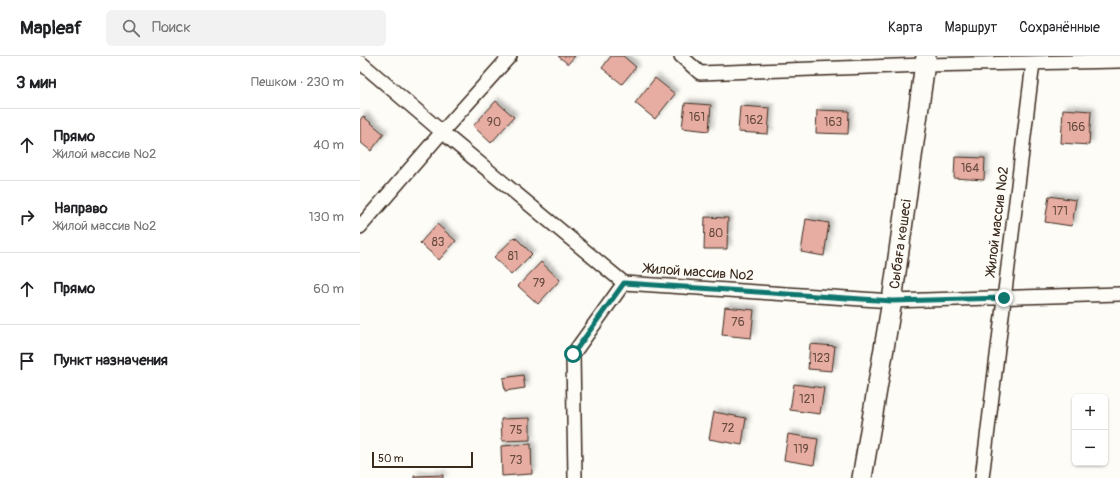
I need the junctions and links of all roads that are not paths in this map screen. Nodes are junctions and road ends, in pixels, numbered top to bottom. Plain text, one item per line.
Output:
1 (510, 56) edge
2 (681, 56) edge
3 (925, 60) edge
4 (1120, 61) edge
5 (360, 62) edge
6 (1033, 63) junction
7 (442, 132) junction
8 (360, 227) edge
9 (624, 283) junction
10 (1120, 294) edge
11 (1004, 298) junction
12 (892, 301) junction
13 (576, 478) edge
14 (862, 478) edge
15 (982, 478) edge

1 - 7 street
2 - 3 street
3 - 6 street
3 - 12 street, Сыбаға көшесі
4 - 6 street
5 - 7 street, Жилой массив №2
6 - 11 street, Жилой массив №2
7 - 8 street
7 - 9 street, Жилой массив №2
9 - 12 street, Жилой массив №2
9 - 13 street, Жилой массив №2
10 - 11 street, Жилой массив №2
11 - 12 street, Жилой массив №2
11 - 15 street, Жилой массив №2
12 - 14 street, Сыбаға көшесі

